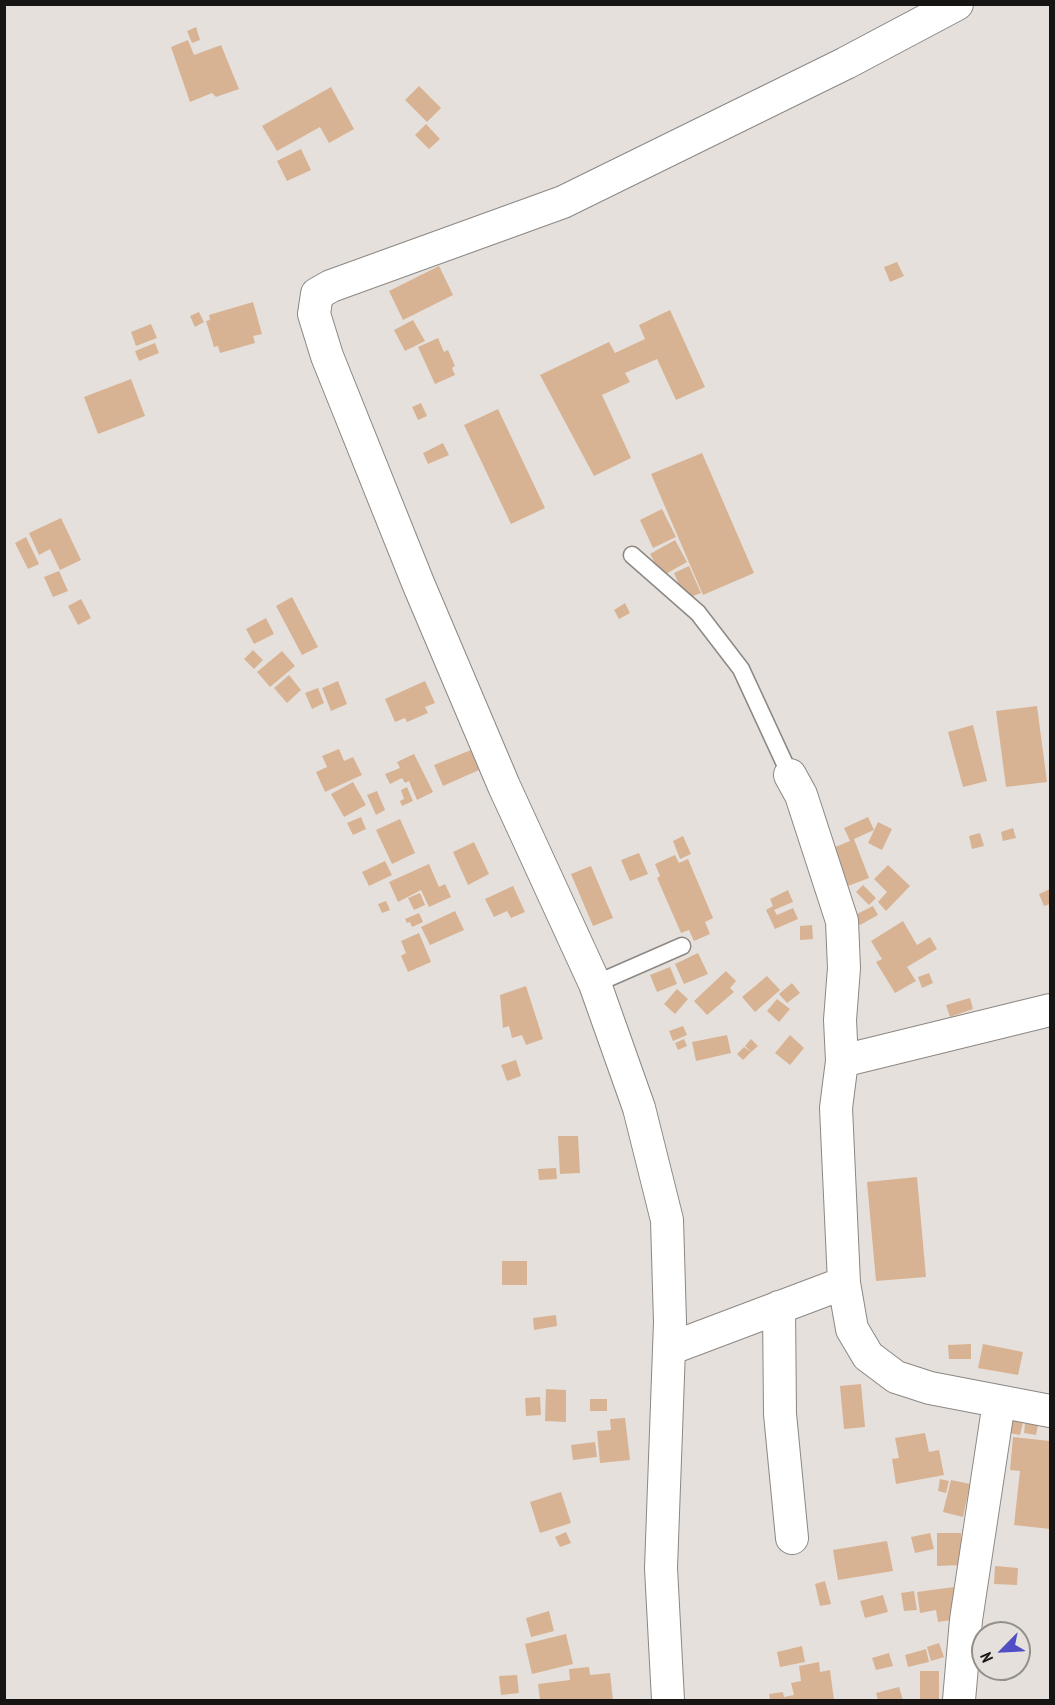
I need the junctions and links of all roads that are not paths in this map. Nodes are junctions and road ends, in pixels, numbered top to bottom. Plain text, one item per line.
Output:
1 (957, 4) edge
2 (632, 555) dead end
3 (790, 775) joint
4 (682, 946) dead end
5 (595, 984) junction
6 (1050, 1010) edge
7 (842, 1061) junction
8 (844, 1283) junction
9 (779, 1307) junction
10 (669, 1349) junction
11 (999, 1402) junction
12 (1050, 1411) edge
13 (792, 1538) dead end
14 (668, 1701) edge
15 (959, 1701) edge

1 - 5 street
2 - 3 lane
3 - 7 street
4 - 5 lane
5 - 10 street
6 - 7 street
7 - 8 street
8 - 9 street
8 - 11 street
9 - 10 street
9 - 13 street
10 - 14 street
11 - 12 street
11 - 15 street

